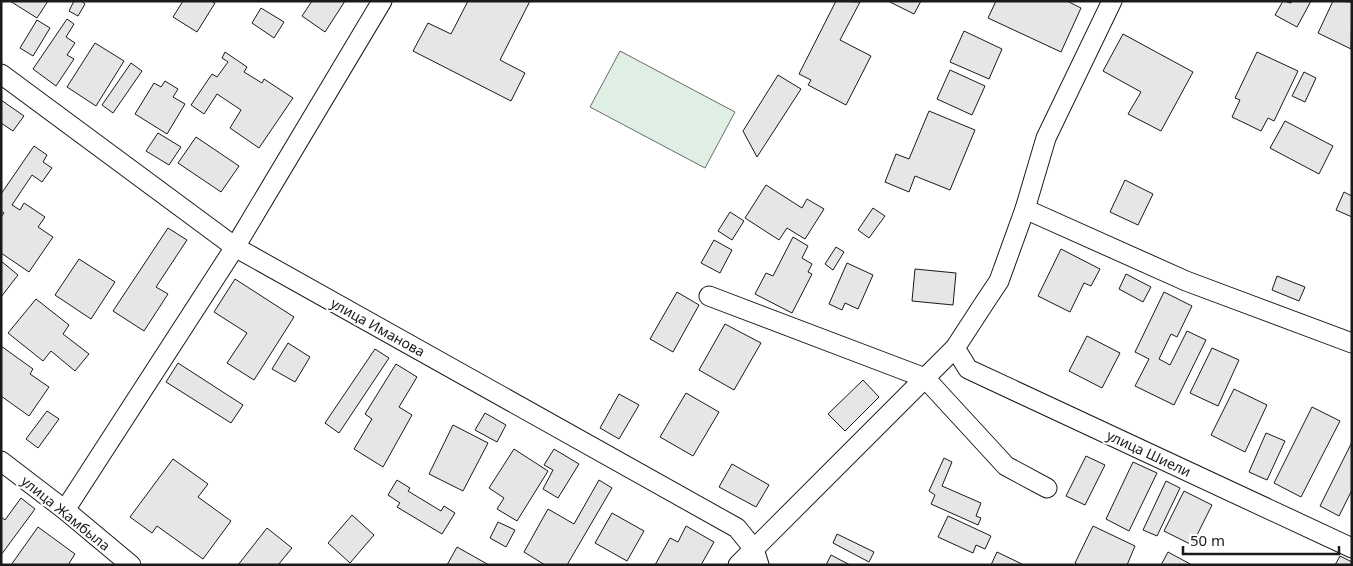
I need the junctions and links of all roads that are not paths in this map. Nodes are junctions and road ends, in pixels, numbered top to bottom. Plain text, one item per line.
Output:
1 (382, 1) edge
2 (1112, 1) edge
3 (1, 74) edge
4 (1025, 209) junction
5 (235, 247) junction
6 (709, 296) dead end
7 (1352, 343) edge
8 (955, 348) junction
9 (925, 378) junction
10 (1, 462) edge
11 (1048, 488) dead end
12 (65, 510) junction
13 (1352, 548) edge
14 (756, 557) edge
15 (122, 562) edge
16 (738, 565) edge

1 - 5 street
2 - 4 street
3 - 5 street, улица Иманова
4 - 7 street
4 - 8 street
5 - 12 street
5 - 14 street, улица Иманова
6 - 9 street
8 - 9 street
8 - 13 street, улица Шиели
9 - 11 street
9 - 14 street
10 - 12 street, улица Жамбыла
12 - 15 street, улица Жамбыла
14 - 16 street

